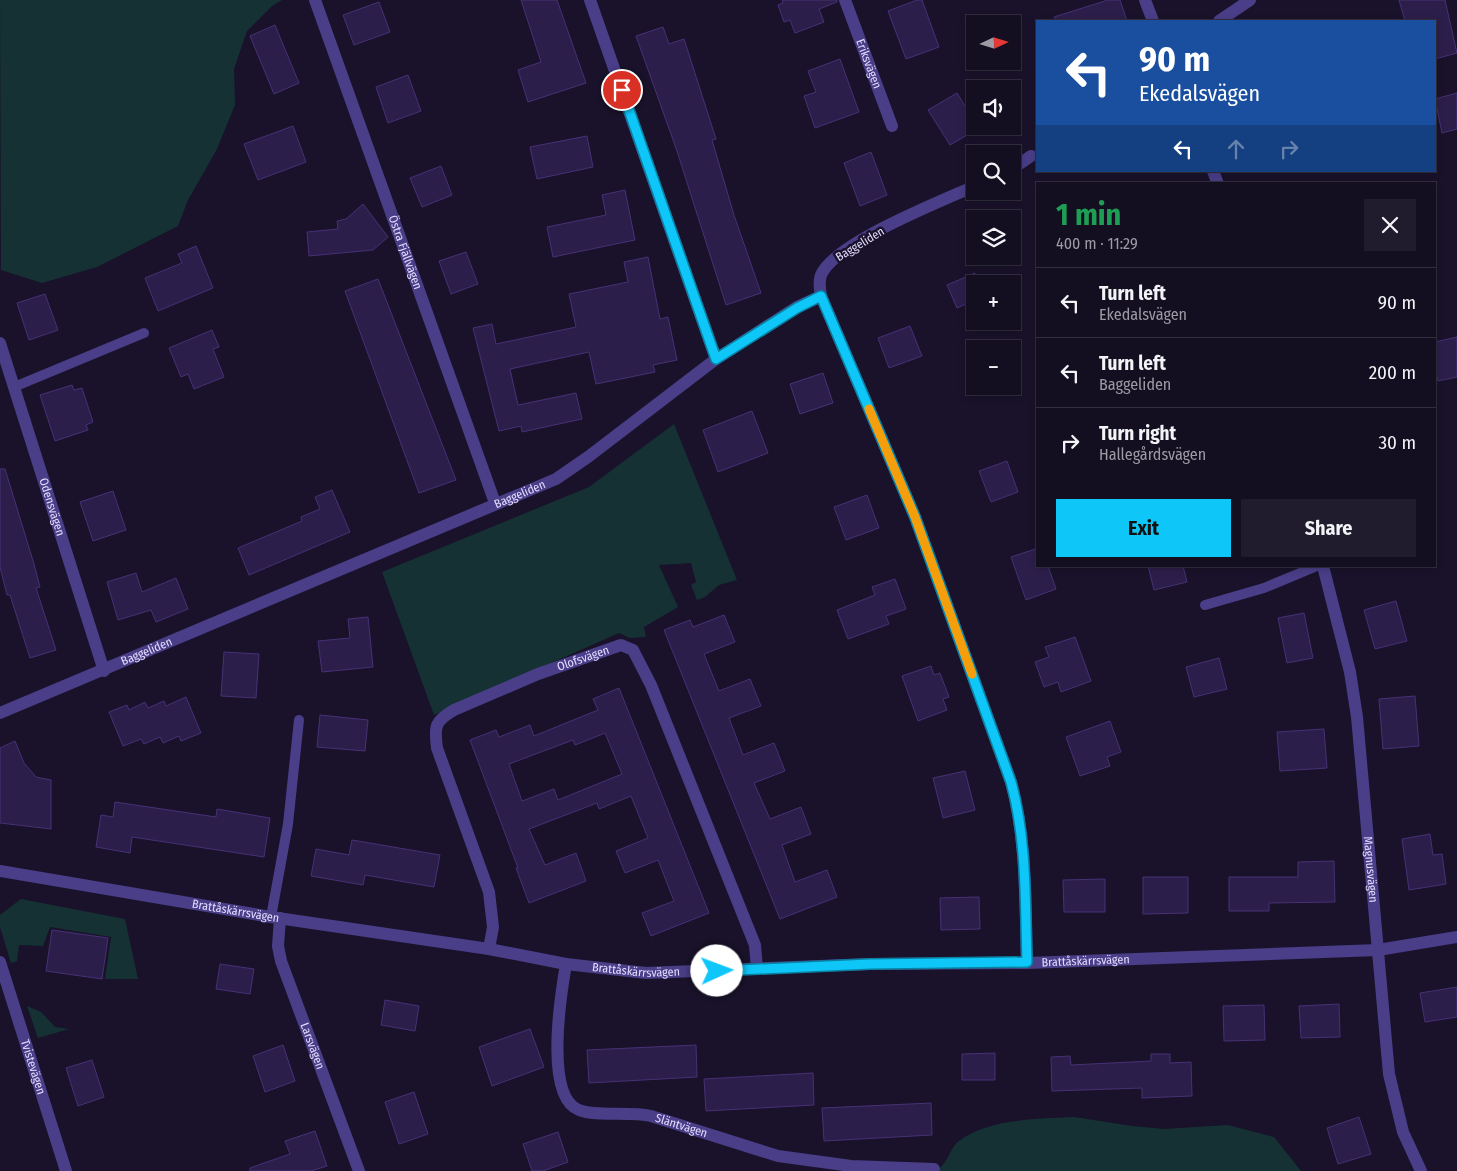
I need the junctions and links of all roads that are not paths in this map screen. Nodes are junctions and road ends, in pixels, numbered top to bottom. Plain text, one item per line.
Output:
1 (314, 0) edge
2 (590, 0) edge
3 (845, 0) edge
4 (1145, 0) edge
5 (1250, 0) edge
6 (1153, 20) edge
7 (1220, 20) edge
8 (892, 126) dead end
9 (1031, 156) dead end
10 (1021, 163) edge
11 (966, 190) edge
12 (821, 296) junction
13 (144, 333) dead end
14 (0, 343) edge
15 (716, 359) junction
16 (14, 387) junction
17 (495, 503) junction
18 (1315, 567) edge
19 (1323, 567) edge
20 (1205, 605) dead end
21 (104, 671) junction
22 (0, 713) edge
23 (299, 720) dead end
24 (0, 871) edge
25 (276, 917) junction
26 (1457, 937) edge
27 (490, 949) junction
28 (1378, 950) junction
29 (0, 962) edge
30 (1027, 962) junction
31 (566, 964) junction
32 (757, 970) junction
33 (934, 1169) dead end
34 (66, 1171) edge
35 (359, 1171) edge
36 (1421, 1171) edge

1 - 17 street, Östra Fjällvägen
2 - 15 street
3 - 8 street, Eriksvägen
4 - 6 street
5 - 7 street
9 - 10 street
11 - 12 street, Baggeliden
12 - 15 street, Baggeliden
12 - 30 street
13 - 16 lane
14 - 16 street, Odensvägen
15 - 17 street, Baggeliden
16 - 21 street, Odensvägen
17 - 21 street, Baggeliden
18 - 20 lane
19 - 28 street, Magnusvägen
21 - 22 street, Baggeliden
23 - 25 lane
24 - 25 street, Brattåskärrsvägen
25 - 27 street, Brattåskärrsvägen
25 - 35 street, Larsvägen
26 - 28 street, Brattåskärrsvägen
27 - 31 street, Brattåskärrsvägen
27 - 32 street, Olofsvägen
28 - 30 street, Brattåskärrsvägen
28 - 36 street, Magnusvägen
29 - 34 street, Tvistevägen
30 - 32 street, Brattåskärrsvägen
31 - 32 street, Brattåskärrsvägen
31 - 33 street, Släntvägen

